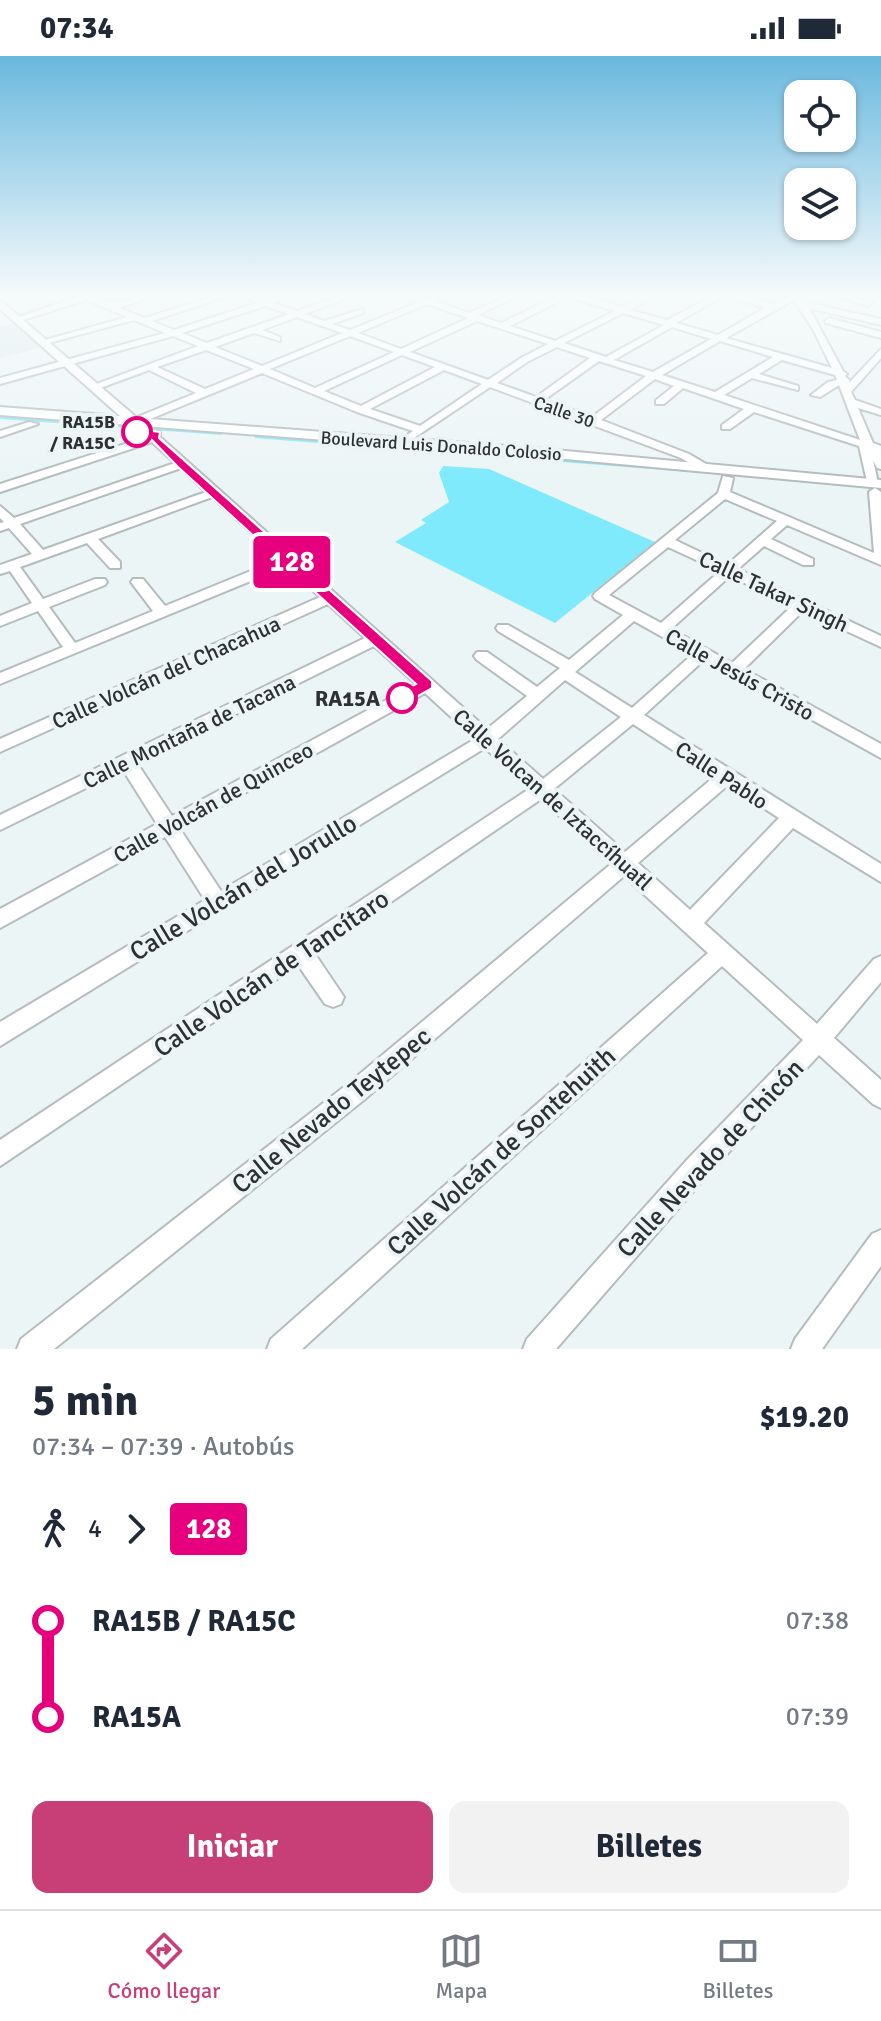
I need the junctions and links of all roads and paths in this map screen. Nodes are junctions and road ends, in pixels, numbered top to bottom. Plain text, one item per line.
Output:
1 (63, 355) edge
2 (94, 355) edge
3 (183, 355) edge
4 (228, 355) edge
5 (290, 355) edge
6 (392, 355) edge
7 (404, 355) edge
8 (533, 355) edge
9 (591, 355) edge
10 (609, 355) edge
11 (694, 355) edge
12 (775, 355) edge
13 (832, 355) edge
14 (878, 355) edge
15 (780, 357) junction
16 (602, 359) junction
17 (70, 362) junction
18 (869, 365) junction
19 (149, 367) junction
20 (259, 368) junction
21 (441, 368) junction
22 (881, 369) edge
23 (751, 375) junction
24 (653, 376) junction
25 (0, 381) edge
26 (845, 382) junction
27 (486, 385) junction
28 (681, 385) junction
29 (96, 386) junction
30 (794, 388) dead end
31 (316, 391) junction
32 (203, 392) junction
33 (816, 395) dead end
34 (716, 396) junction
35 (881, 398) edge
36 (660, 402) dead end
37 (538, 403) junction
38 (853, 403) junction
39 (866, 407) junction
40 (752, 408) junction
41 (361, 410) junction
42 (0, 411) edge
43 (881, 412) edge
44 (525, 415) dead end
45 (593, 421) junction
46 (0, 422) edge
47 (134, 422) junction
48 (33, 424) junction
49 (726, 427) dead end
50 (421, 430) junction
51 (0, 434) edge
52 (155, 436) junction
53 (402, 443) junction
54 (872, 448) edge
55 (182, 464) junction
56 (702, 466) junction
57 (881, 466) edge
58 (727, 478) junction
59 (0, 488) edge
60 (877, 488) edge
61 (213, 493) junction
62 (724, 494) junction
63 (0, 510) edge
64 (785, 520) junction
65 (6, 525) edge
66 (89, 537) junction
67 (762, 540) junction
68 (666, 541) junction
69 (40, 555) junction
70 (881, 559) edge
71 (290, 560) junction
72 (808, 562) dead end
73 (115, 565) dead end
74 (6, 567) edge
75 (729, 570) junction
76 (100, 582) dead end
77 (138, 582) dead end
78 (331, 597) junction
79 (802, 604) junction
80 (42, 605) junction
81 (162, 612) junction
82 (633, 614) junction
83 (0, 621) edge
84 (503, 628) dead end
85 (662, 630) junction
86 (377, 638) junction
87 (881, 642) edge
88 (72, 649) junction
89 (703, 653) junction
90 (482, 656) dead end
91 (734, 670) junction
92 (568, 671) junction
93 (0, 679) edge
94 (427, 685) junction
95 (539, 696) junction
96 (633, 716) junction
97 (487, 739) junction
98 (0, 746) edge
99 (881, 752) edge
100 (127, 762) junction
101 (726, 777) junction
102 (541, 790) junction
103 (790, 819) junction
104 (0, 823) edge
105 (169, 826) junction
106 (626, 864) junction
107 (881, 874) edge
108 (217, 902) junction
109 (0, 919) edge
110 (691, 923) junction
111 (301, 952) junction
112 (722, 953) junction
113 (881, 966) edge
114 (333, 997) dead end
115 (0, 1035) edge
116 (818, 1040) junction
117 (881, 1096) edge
118 (0, 1154) edge
119 (881, 1243) edge
120 (31, 1349) edge
121 (281, 1349) edge
122 (537, 1349) edge
123 (805, 1349) edge

1 - 17 main road
2 - 17 street
3 - 19 street
4 - 20 street
5 - 20 street
6 - 31 street
7 - 21 street, Calle 30
8 - 27 street
9 - 16 street
10 - 16 street
11 - 24 street
12 - 15 street
13 - 26 street
14 - 18 street
15 - 23 street
15 - 26 street
16 - 24 street
16 - 37 street
17 - 25 street
17 - 29 main road
18 - 22 street
18 - 26 street
19 - 29 street
19 - 32 street
20 - 31 street
20 - 32 street
21 - 27 street, Calle 30
21 - 41 street
23 - 30 street
23 - 34 street
24 - 28 street
24 - 45 street
26 - 33 street
26 - 38 street
27 - 37 street, Calle 30
27 - 50 street
28 - 34 street
28 - 36 street
29 - 47 main road
31 - 41 street
32 - 47 street
34 - 40 street
35 - 39 street
37 - 44 street
37 - 45 street, Calle 30
38 - 39 street
38 - 54 street
39 - 43 street
40 - 49 street
40 - 54 street
41 - 50 street
42 - 47 main road, Boulevard Luis Donaldo Colosio
45 - 56 street, Calle 30
46 - 48 main road, Boulevard Luis Donaldo Colosio
47 - 53 main road, Boulevard Luis Donaldo Colosio
48 - 51 street
48 - 52 main road, Boulevard Luis Donaldo Colosio
50 - 53 street
52 - 55 street, Calle Volcan de Iztaccíhuatl
52 - 58 main road, Boulevard Luis Donaldo Colosio
52 - 59 street
53 - 56 main road, Boulevard Luis Donaldo Colosio
54 - 57 street
54 - 60 street
55 - 61 street, Calle Volcan de Iztaccíhuatl
55 - 65 street
56 - 60 main road, Boulevard Luis Donaldo Colosio
58 - 60 main road, Boulevard Luis Donaldo Colosio
58 - 62 street
60 - 70 street
61 - 66 street
61 - 71 street, Calle Volcan de Iztaccíhuatl
62 - 64 street
62 - 68 street
63 - 65 street
64 - 67 street
64 - 70 street
65 - 69 street
66 - 69 street
66 - 73 street
67 - 72 street
67 - 75 street
68 - 75 street, Calle Takar Singh
68 - 82 street, Calle Jesús Cristo
69 - 74 street
71 - 78 street, Calle Volcan de Iztaccíhuatl
71 - 81 street
74 - 80 street
75 - 79 street, Calle Takar Singh
75 - 85 street
76 - 80 street
77 - 81 street
78 - 86 street, Calle Volcan de Iztaccíhuatl
78 - 98 street, Calle Volcán del Chacahua
79 - 87 street, Calle Takar Singh
79 - 91 street
80 - 83 street
80 - 88 street
81 - 88 street
82 - 85 street, Calle Jesús Cristo
82 - 92 street, Calle Volcán del Jorullo
84 - 92 street, Calle Pablo
85 - 89 street, Calle Jesús Cristo
86 - 94 street, Calle Volcan de Iztaccíhuatl
86 - 100 street, Calle Montaña de Tacana
88 - 93 street
89 - 91 street, Calle Jesús Cristo
89 - 96 street, Calle Volcán de Tancítaro
90 - 95 street
91 - 99 street, Calle Jesús Cristo
92 - 95 street, Calle Volcán del Jorullo
92 - 96 street, Calle Pablo
94 - 97 street, Calle Volcan de Iztaccíhuatl
94 - 105 street, Calle Volcán de Quinceo
95 - 97 street, Calle Volcán del Jorullo
96 - 101 street, Calle Pablo
96 - 102 street, Calle Volcán de Tancítaro
97 - 102 street, Calle Volcan de Iztaccíhuatl
97 - 108 street, Calle Volcán del Jorullo
100 - 104 street, Calle Montaña de Tacana
100 - 105 street
101 - 103 street, Calle Pablo
101 - 106 street, Calle Nevado Teytepec
102 - 106 street, Calle Volcan de Iztaccíhuatl
102 - 111 street, Calle Volcán de Tancítaro
103 - 107 street, Calle Pablo
103 - 110 street
105 - 108 street
105 - 109 street, Calle Volcán de Quinceo
106 - 110 street, Calle Volcan de Iztaccíhuatl
106 - 120 street, Calle Nevado Teytepec
108 - 115 street, Calle Volcán del Jorullo
110 - 112 street, Calle Volcan de Iztaccíhuatl
111 - 114 street
111 - 118 street, Calle Volcán de Tancítaro
112 - 116 street, Calle Volcan de Iztaccíhuatl
112 - 121 street, Calle Volcán de Sontehuith
113 - 116 street, Calle Nevado de Chicón
116 - 117 street, Calle Volcan de Iztaccíhuatl
116 - 122 street, Calle Nevado de Chicón
119 - 123 street

